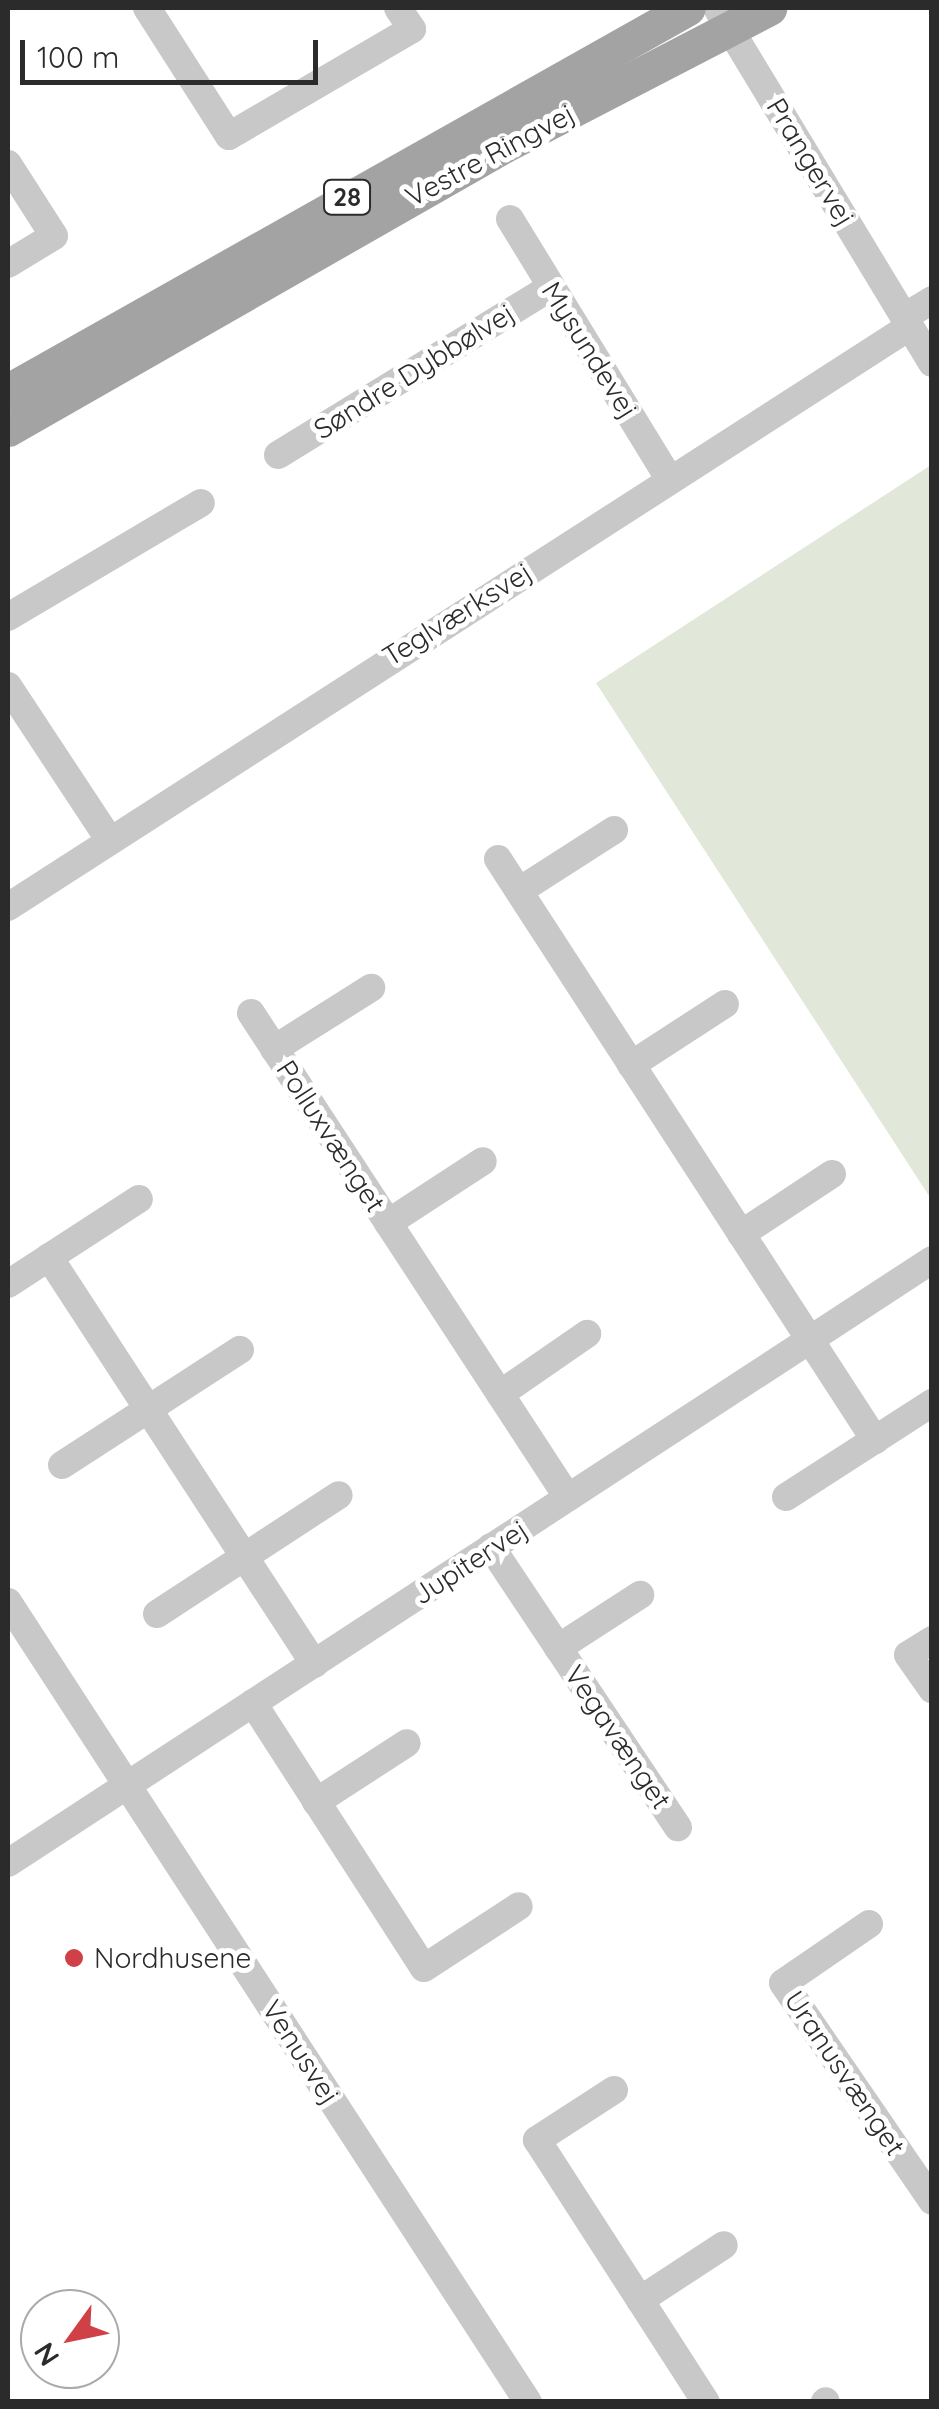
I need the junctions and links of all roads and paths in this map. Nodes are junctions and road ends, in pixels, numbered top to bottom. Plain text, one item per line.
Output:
1 (146, 8) edge
2 (398, 8) edge
3 (688, 8) edge
4 (768, 8) edge
5 (724, 18) edge
6 (8, 164) edge
7 (510, 220) dead end
8 (8, 264) edge
9 (551, 287) junction
10 (932, 300) edge
11 (907, 322) junction
12 (932, 363) edge
13 (8, 391) edge
14 (8, 428) edge
15 (278, 455) dead end
16 (670, 480) junction
17 (201, 503) dead end
18 (8, 617) edge
19 (8, 686) edge
20 (614, 830) dead end
21 (109, 838) junction
22 (498, 859) dead end
23 (519, 891) junction
24 (8, 907) edge
25 (371, 988) dead end
26 (725, 1004) dead end
27 (251, 1013) dead end
28 (274, 1049) junction
29 (632, 1065) junction
30 (484, 1161) dead end
31 (832, 1174) dead end
32 (140, 1199) dead end
33 (388, 1224) junction
34 (740, 1234) junction
35 (49, 1257) junction
36 (932, 1260) edge
37 (8, 1284) edge
38 (587, 1334) dead end
39 (810, 1342) junction
40 (240, 1350) dead end
41 (500, 1394) junction
42 (932, 1403) edge
43 (148, 1409) junction
44 (875, 1440) junction
45 (62, 1465) dead end
46 (339, 1495) dead end
47 (786, 1497) dead end
48 (568, 1498) junction
49 (491, 1547) junction
50 (244, 1557) junction
51 (640, 1595) dead end
52 (8, 1602) edge
53 (157, 1614) dead end
54 (932, 1640) edge
55 (558, 1648) junction
56 (314, 1664) junction
57 (932, 1689) edge
58 (252, 1704) junction
59 (407, 1743) dead end
60 (128, 1785) junction
61 (316, 1802) junction
62 (678, 1827) dead end
63 (8, 1863) edge
64 (519, 1906) dead end
65 (869, 1924) dead end
66 (614, 2090) dead end
67 (932, 2200) edge
68 (724, 2245) dead end
69 (640, 2300) junction
70 (528, 2402) edge
71 (706, 2402) edge

1 - 2 street
3 - 13 main road, Vestre Ringvej / 28
4 - 5 main road, Vestre Ringvej / 28
5 - 11 street, Prangervej
5 - 14 main road, Vestre Ringvej / 28
6 - 8 street
7 - 9 street, Mysundevej
9 - 15 street, Søndre Dybbølvej
9 - 16 street, Mysundevej
10 - 11 street
11 - 12 street, Prangervej
11 - 16 street, Teglværksvej
16 - 21 street, Teglværksvej
17 - 18 street
19 - 21 street
20 - 23 street
21 - 24 street, Teglværksvej
22 - 23 street
23 - 29 street
25 - 28 street, Polluxvænget
26 - 29 street
27 - 28 street, Polluxvænget
28 - 33 street, Polluxvænget
29 - 34 street
30 - 33 street, Polluxvænget
31 - 34 street
32 - 35 street
33 - 41 street, Polluxvænget
34 - 39 street
35 - 37 street
35 - 43 street
36 - 39 street, Jupitervej
38 - 41 street
39 - 44 street
39 - 48 street, Jupitervej
40 - 43 street
41 - 48 street, Polluxvænget
42 - 44 street
43 - 45 street
43 - 50 street
44 - 47 street
46 - 50 street
48 - 49 street, Jupitervej
49 - 55 street, Vegavænget
49 - 56 street, Jupitervej
50 - 53 street
50 - 56 street
51 - 55 street, Vegavænget
52 - 60 street, Venusvej
54 - 57 street
55 - 62 street, Vegavænget
56 - 58 street, Jupitervej
58 - 60 street, Jupitervej
58 - 61 street
59 - 61 street
60 - 63 street, Jupitervej
60 - 70 street, Venusvej
61 - 64 street
65 - 67 street, Uranusvænget
66 - 69 street
68 - 69 street
69 - 71 street

